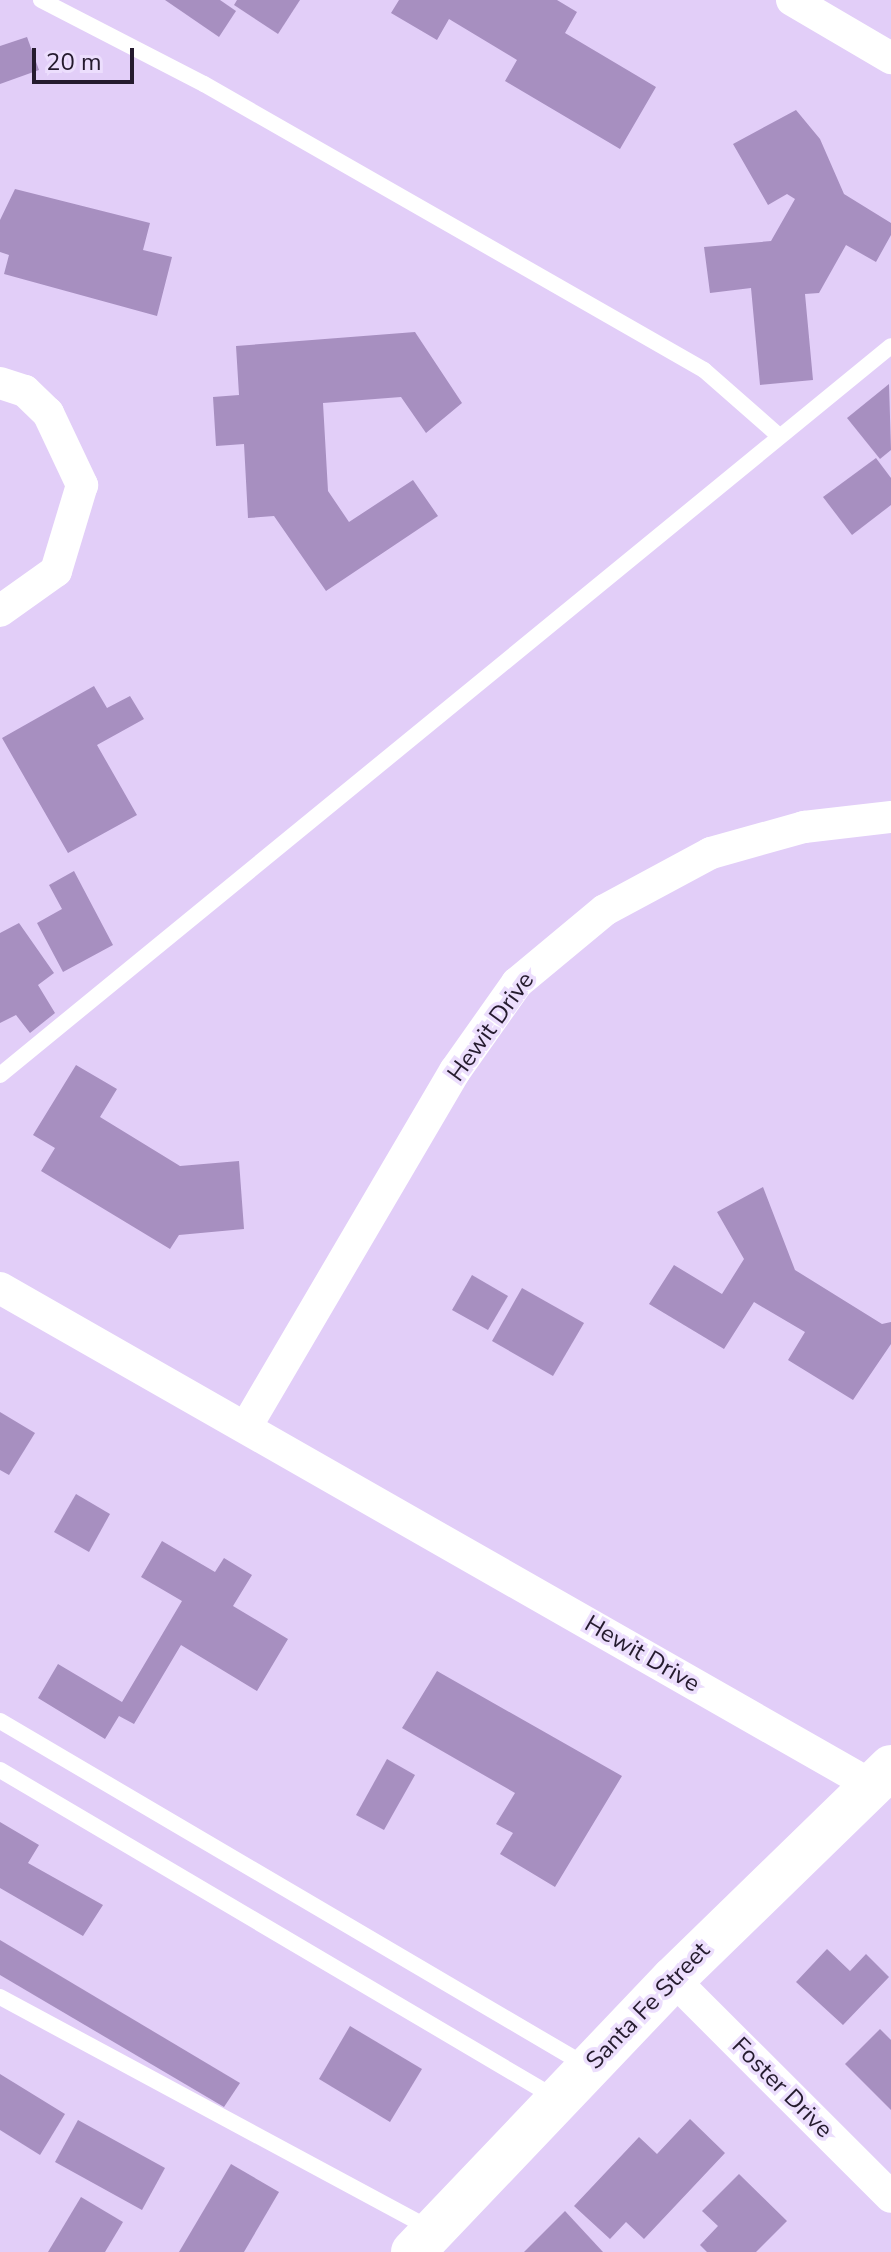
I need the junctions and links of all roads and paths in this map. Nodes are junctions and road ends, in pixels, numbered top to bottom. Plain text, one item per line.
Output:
1 (41, 0) edge
2 (792, 0) edge
3 (891, 58) edge
4 (891, 346) edge
5 (0, 383) edge
6 (778, 435) junction
7 (0, 611) edge
8 (891, 817) edge
9 (0, 1075) edge
10 (0, 1288) edge
11 (246, 1427) junction
12 (0, 1721) edge
13 (0, 1770) edge
14 (881, 1776) edge
15 (673, 1979) junction
16 (0, 1997) edge
17 (589, 2067) junction
18 (558, 2099) junction
19 (891, 2197) edge
20 (423, 2241) edge

1 - 6 lane
2 - 3 street
4 - 6 lane
5 - 7 street
6 - 9 lane
8 - 11 street, Hewit Drive
10 - 11 street, Hewit Drive
11 - 14 street, Hewit Drive
12 - 17 lane
13 - 18 lane
14 - 15 main road, Santa Fe Street
15 - 17 main road, Santa Fe Street
15 - 19 street, Foster Drive
16 - 20 lane
17 - 18 main road, Santa Fe Street
18 - 20 main road, Santa Fe Street

